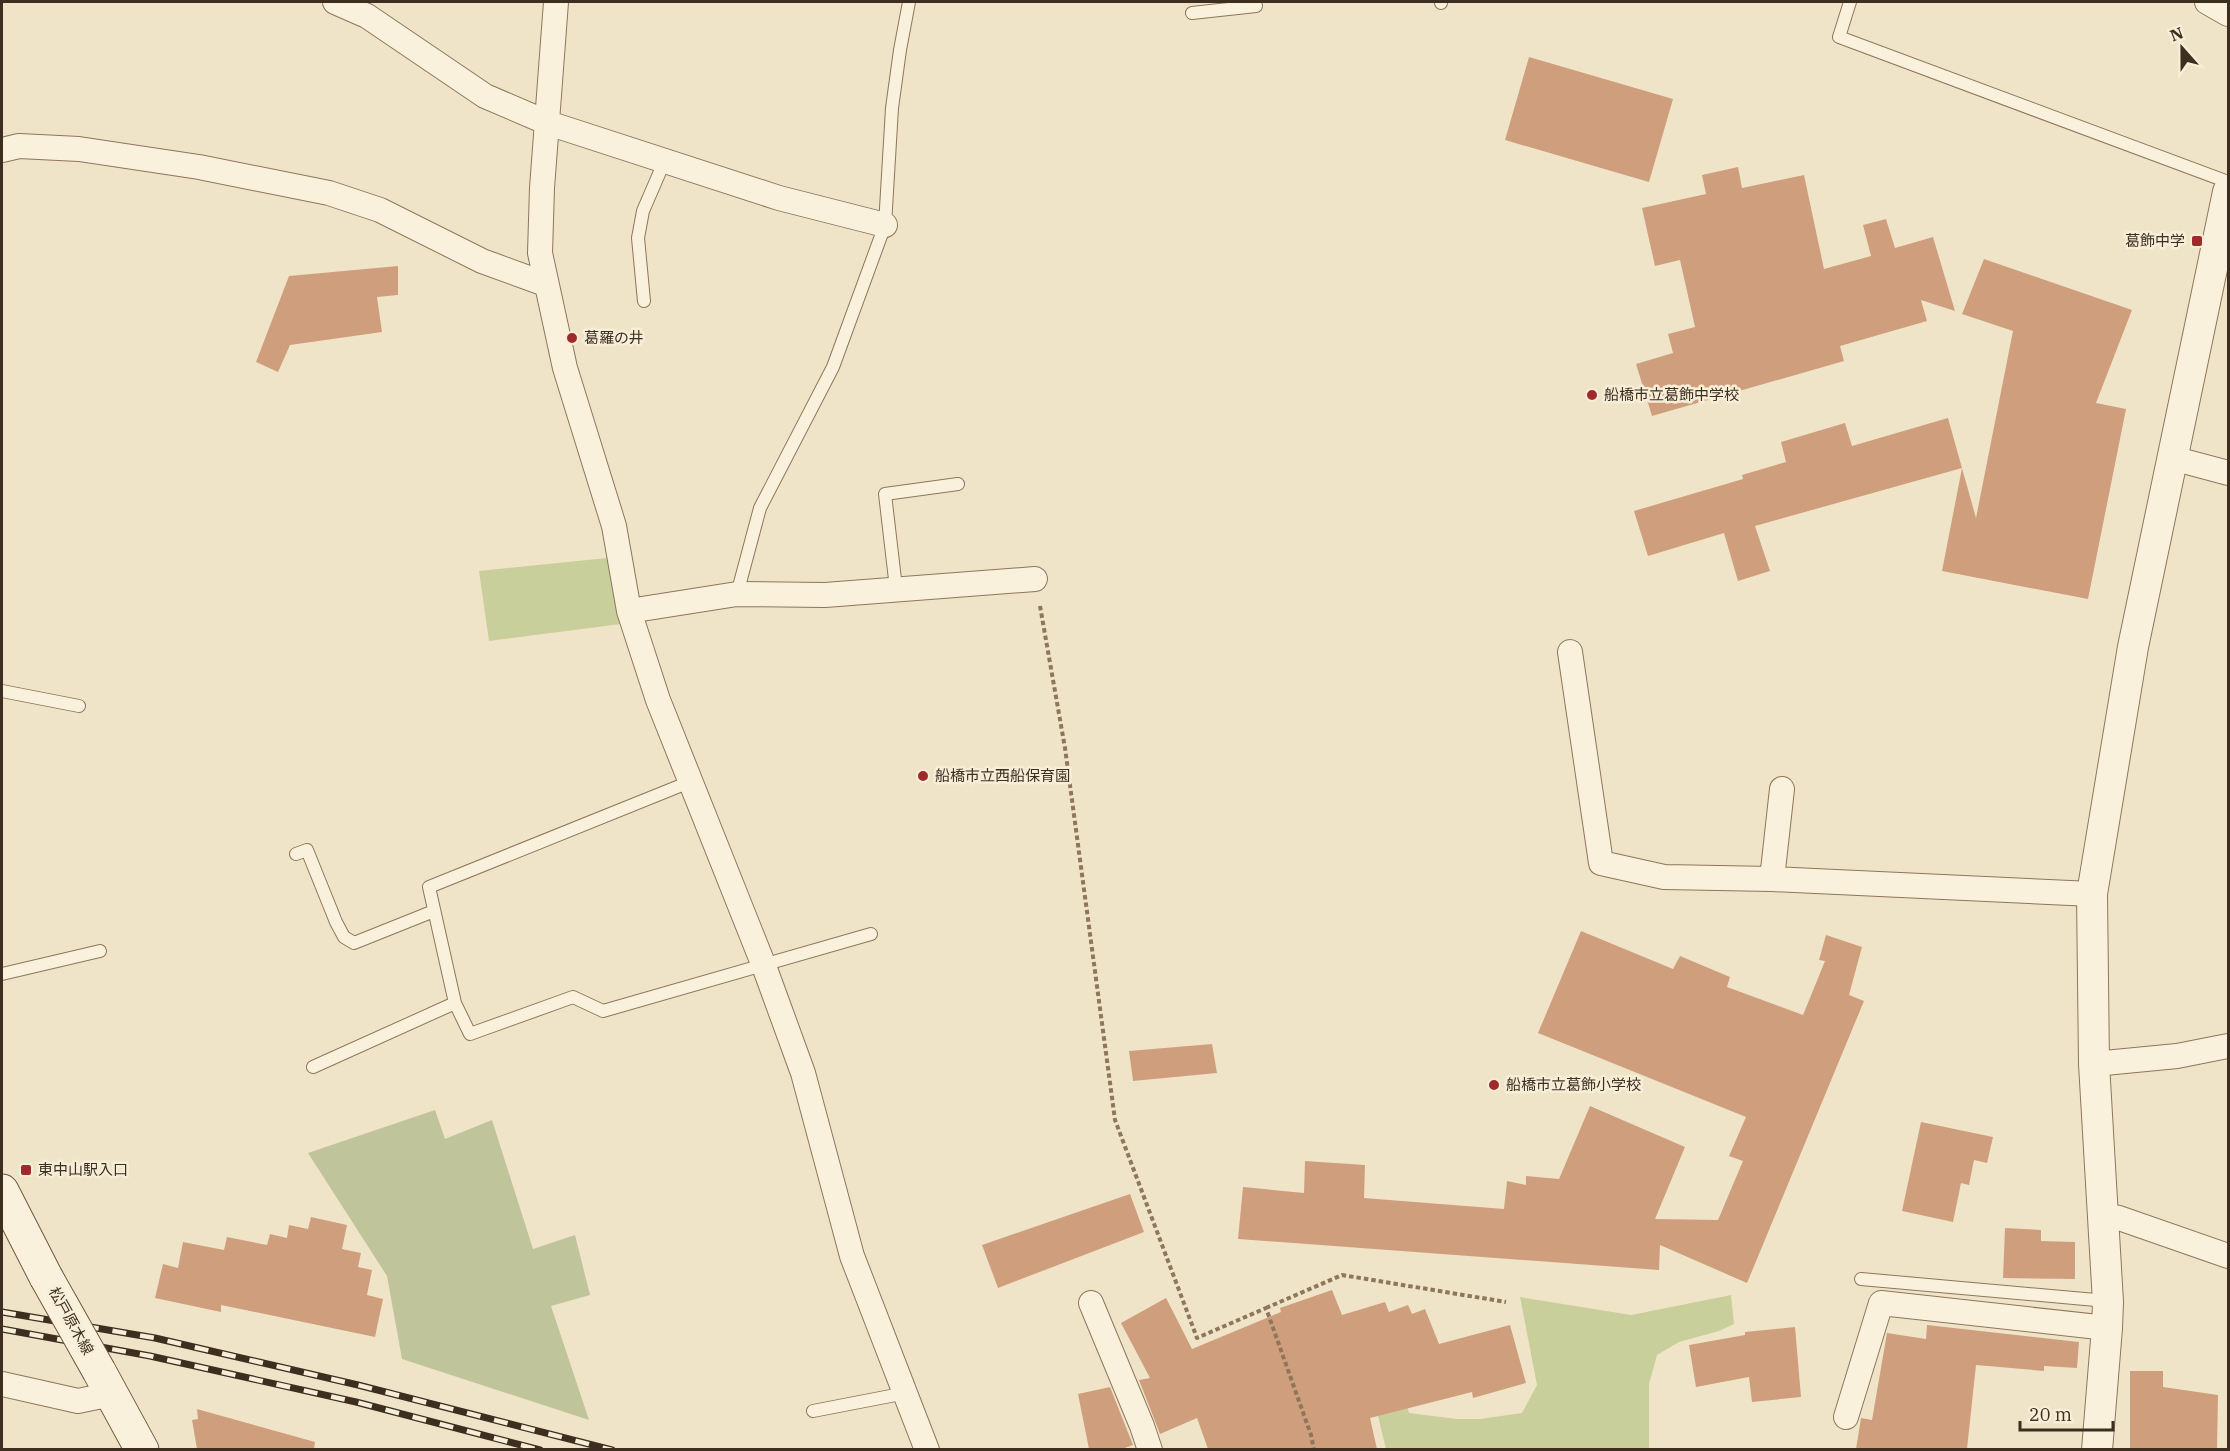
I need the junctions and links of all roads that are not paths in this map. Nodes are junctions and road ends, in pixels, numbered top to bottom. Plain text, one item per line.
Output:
1 (335, 2) edge
2 (556, 2) edge
3 (909, 2) edge
4 (1255, 2) edge
5 (1850, 2) edge
6 (2207, 2) edge
7 (1192, 13) dead end
8 (2229, 14) edge
9 (548, 123) junction
10 (2, 150) edge
11 (665, 160) junction
12 (2229, 182) edge
13 (2229, 192) edge
14 (885, 225) junction
15 (546, 284) junction
16 (644, 301) dead end
17 (2172, 458) junction
18 (2229, 473) edge
19 (958, 484) dead end
20 (1035, 579) road end
21 (896, 588) junction
22 (737, 594) junction
23 (630, 611) junction
24 (1570, 652) dead end
25 (2, 691) edge
26 (79, 706) dead end
27 (692, 781) junction
28 (1782, 789) dead end
29 (296, 854) dead end
30 (1772, 879) junction
31 (2092, 894) junction
32 (434, 911) junction
33 (872, 934) dead end
34 (100, 951) dead end
35 (764, 966) junction
36 (2, 974) edge
37 (455, 1003) junction
38 (2229, 1046) edge
39 (2094, 1064) junction
40 (313, 1067) dead end
41 (3, 1196) edge
42 (2104, 1215) junction
43 (2229, 1256) edge
44 (1861, 1279) dead end
45 (1090, 1303) dead end
46 (2108, 1315) junction
47 (106, 1383) junction
48 (2, 1384) edge
49 (906, 1393) junction
50 (813, 1411) dead end
51 (1846, 1417) dead end
52 (142, 1449) edge
53 (927, 1449) edge
54 (1150, 1449) edge
55 (2097, 1449) edge

1 - 9 street
2 - 9 street
3 - 14 lane
4 - 7 lane
5 - 12 lane
6 - 8 street
9 - 11 street
9 - 15 street
10 - 15 street
11 - 14 street
11 - 16 lane
13 - 17 street
14 - 22 lane
15 - 23 street
17 - 18 street
17 - 31 street
19 - 21 lane
20 - 21 street
21 - 22 street
22 - 23 street
23 - 27 street
24 - 30 street
25 - 26 lane
27 - 32 lane
27 - 35 street
28 - 30 street
29 - 32 lane
30 - 31 street
31 - 39 street
32 - 37 lane
33 - 35 lane
34 - 36 lane
35 - 37 lane
35 - 49 street
37 - 40 lane
38 - 39 street
39 - 42 street
41 - 47 main road, 松戸原木線, bridge
42 - 43 street
42 - 46 street
44 - 46 lane
45 - 54 street
46 - 51 street
46 - 55 street
47 - 48 street
47 - 52 main road, 松戸原木線
49 - 50 lane
49 - 53 street

